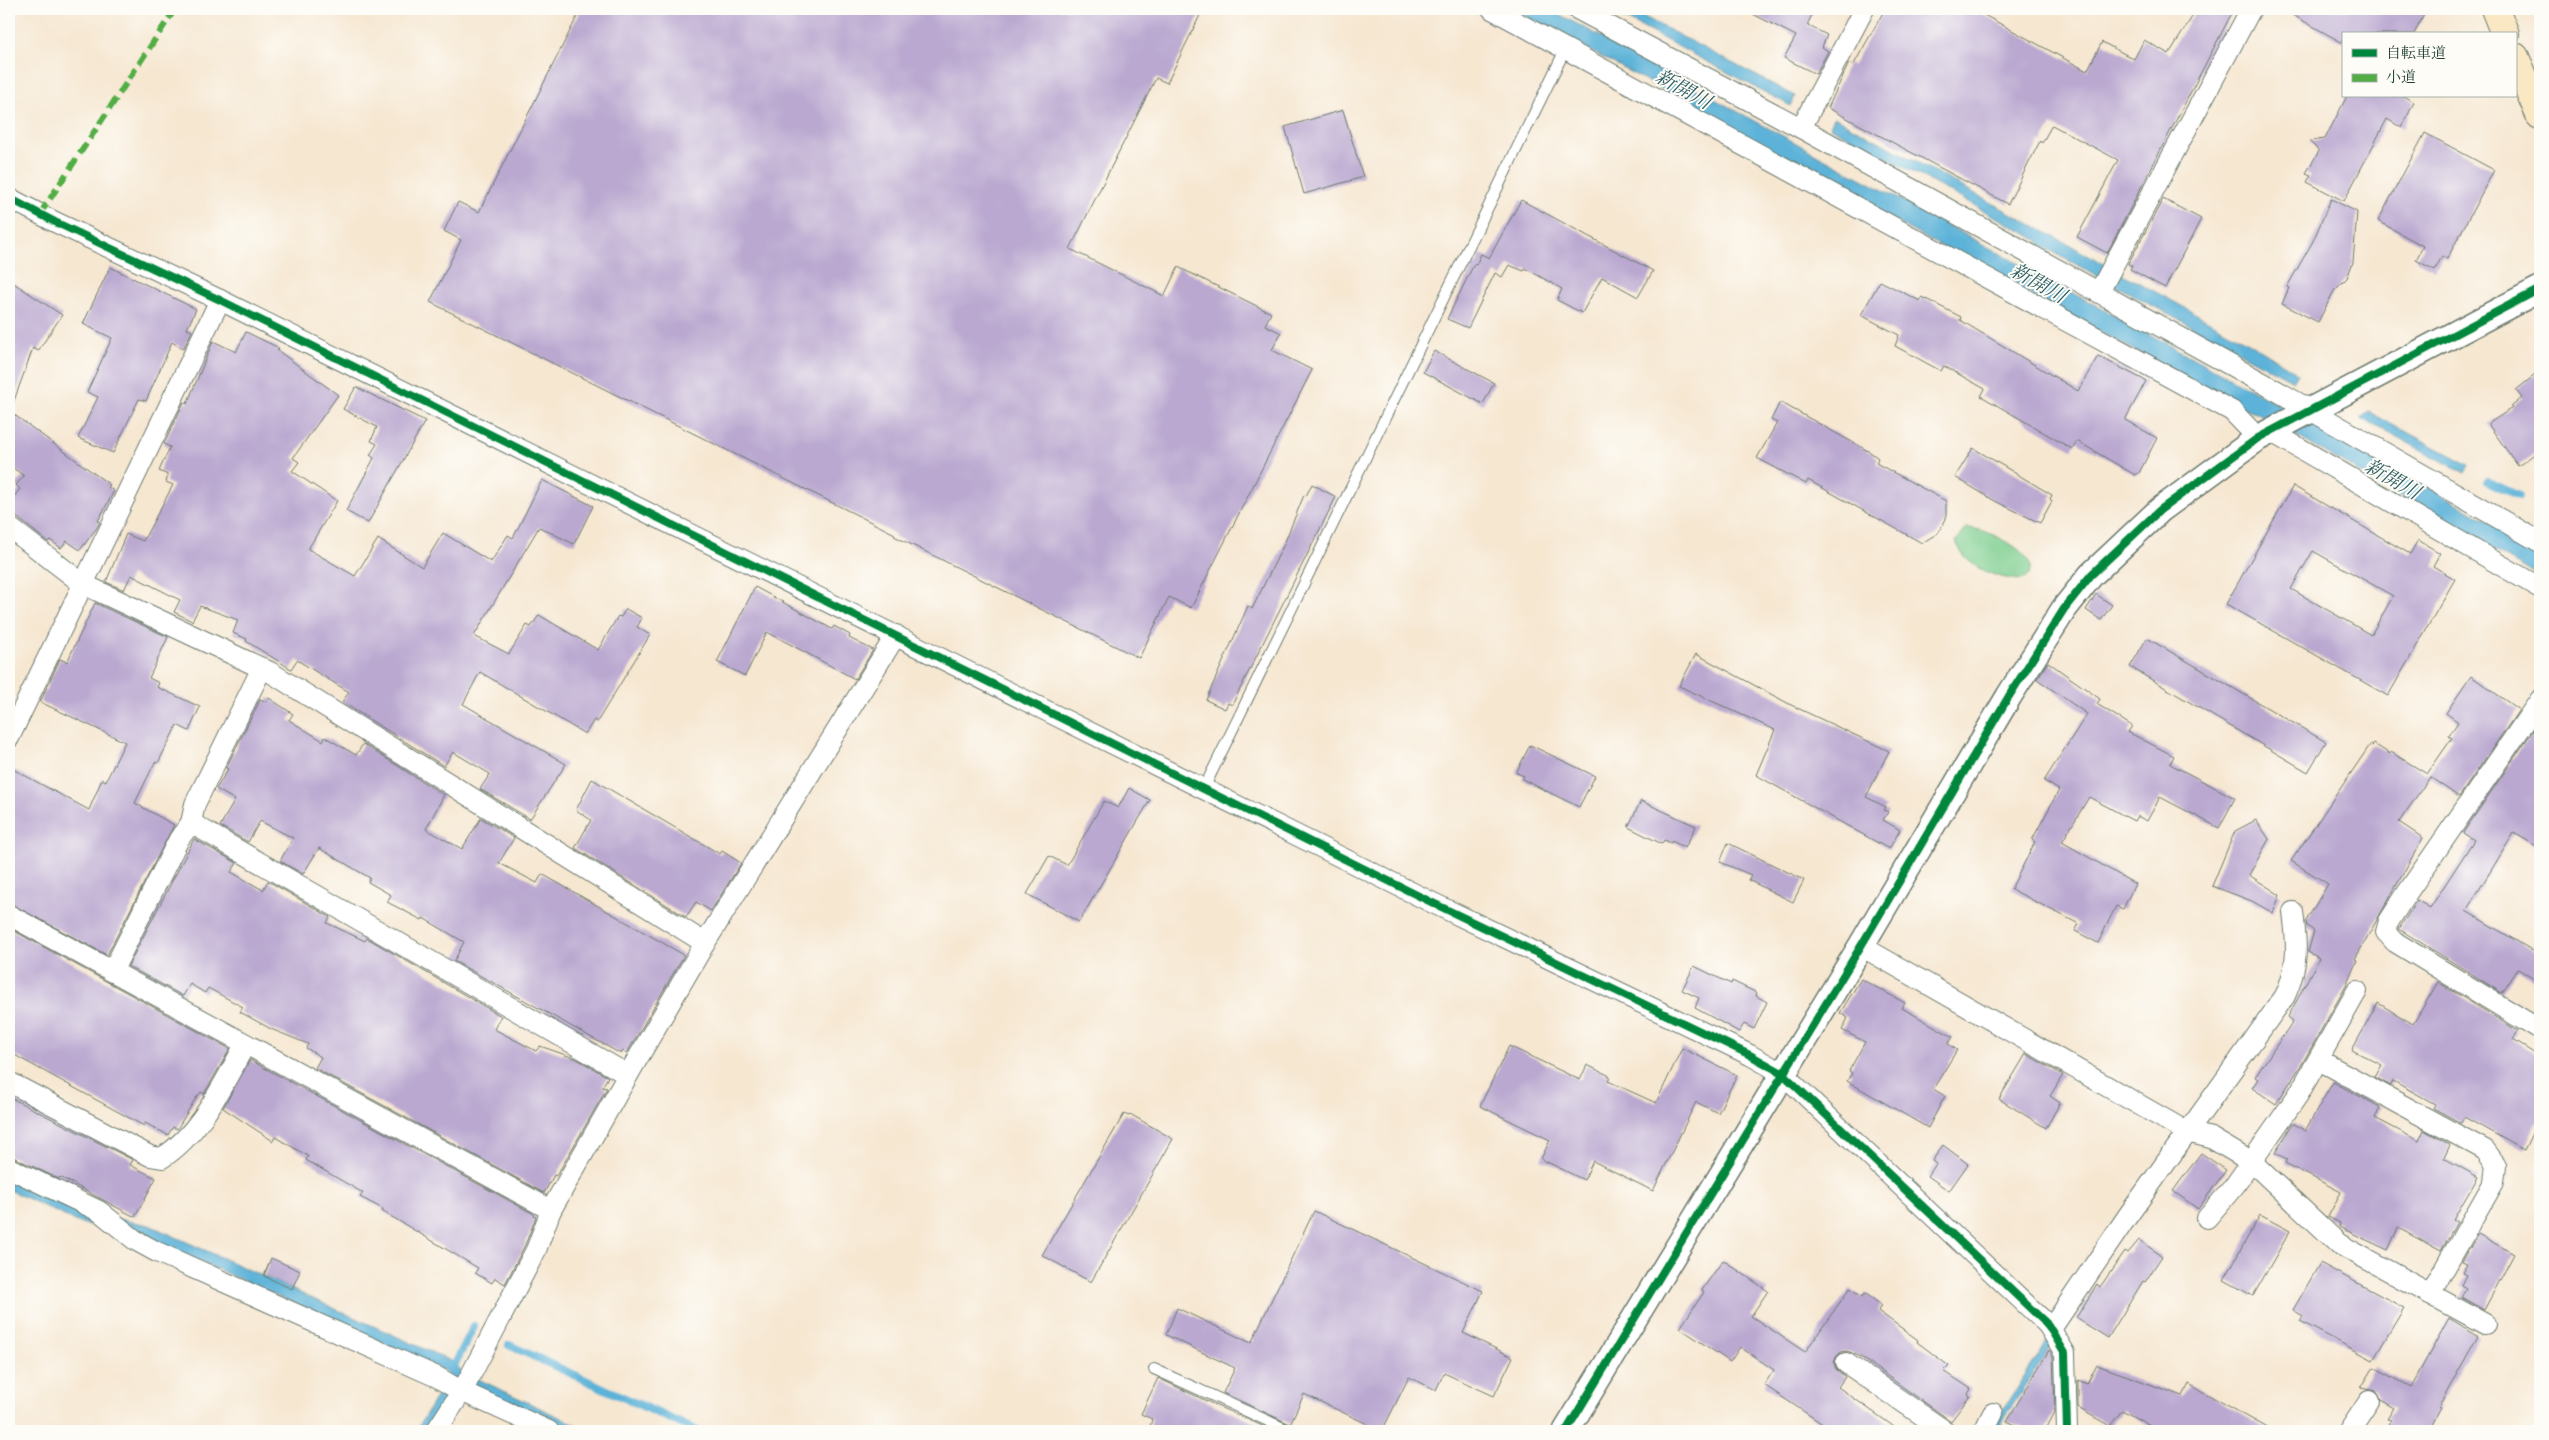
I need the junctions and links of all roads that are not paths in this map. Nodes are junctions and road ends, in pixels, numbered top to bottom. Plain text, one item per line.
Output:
1 (1492, 9) edge
2 (1577, 9) edge
3 (1864, 9) edge
4 (2251, 9) edge
5 (2495, 9) edge
6 (2504, 32) edge
7 (1566, 48) junction
8 (2516, 59) edge
9 (2540, 115) edge
10 (1801, 128) junction
11 (9, 198) edge
12 (2540, 289) edge
13 (2099, 292) junction
14 (220, 300) junction
15 (2310, 410) junction
16 (2268, 433) junction
17 (9, 527) edge
18 (2540, 542) edge
19 (83, 584) junction
20 (2540, 588) edge
21 (896, 635) junction
22 (262, 668) junction
23 (2540, 700) edge
24 (9, 738) edge
25 (1204, 788) junction
26 (191, 823) junction
27 (2293, 912) dead end
28 (9, 915) edge
29 (705, 944) junction
30 (1861, 946) junction
31 (112, 972) junction
32 (2357, 991) dead end
33 (2540, 1030) edge
34 (246, 1045) junction
35 (2319, 1060) junction
36 (1782, 1073) junction
37 (628, 1075) junction
38 (9, 1082) edge
39 (2187, 1132) junction
40 (2251, 1162) junction
41 (9, 1168) edge
42 (550, 1210) junction
43 (2207, 1218) dead end
44 (2430, 1294) junction
45 (2485, 1324) dead end
46 (2051, 1329) junction
47 (1846, 1363) dead end
48 (1154, 1369) dead end
49 (460, 1389) junction
50 (2369, 1401) dead end
51 (1993, 1414) dead end
52 (2064, 1426) edge
53 (436, 1431) edge
54 (549, 1431) edge
55 (1290, 1431) edge
56 (1566, 1431) edge
57 (1945, 1431) edge
58 (1984, 1431) edge
59 (2350, 1431) edge

1 - 7 street
2 - 10 street
3 - 10 street
4 - 13 street
5 - 6 main road
7 - 16 street
7 - 25 lane
8 - 9 main road
10 - 13 street
11 - 14 street
12 - 15 street
13 - 15 street
14 - 19 street
14 - 21 street
15 - 16 street
15 - 18 street
16 - 20 street
16 - 30 street
17 - 19 street
19 - 22 street
19 - 24 street
21 - 25 street
21 - 29 street
22 - 26 street
22 - 29 street
23 - 33 street
25 - 36 street
26 - 31 street
26 - 37 street
27 - 39 street
28 - 31 street
29 - 37 street
30 - 36 street
30 - 39 street
31 - 34 street
32 - 35 street
34 - 38 street
34 - 42 street
35 - 40 street
35 - 44 street
36 - 46 street
36 - 56 street
37 - 42 street
39 - 40 street
39 - 46 street
40 - 43 street
40 - 44 street
41 - 49 street
42 - 49 street
44 - 45 street
46 - 52 street
47 - 57 street
48 - 55 lane
49 - 53 street
49 - 54 street
50 - 59 street
51 - 58 street

